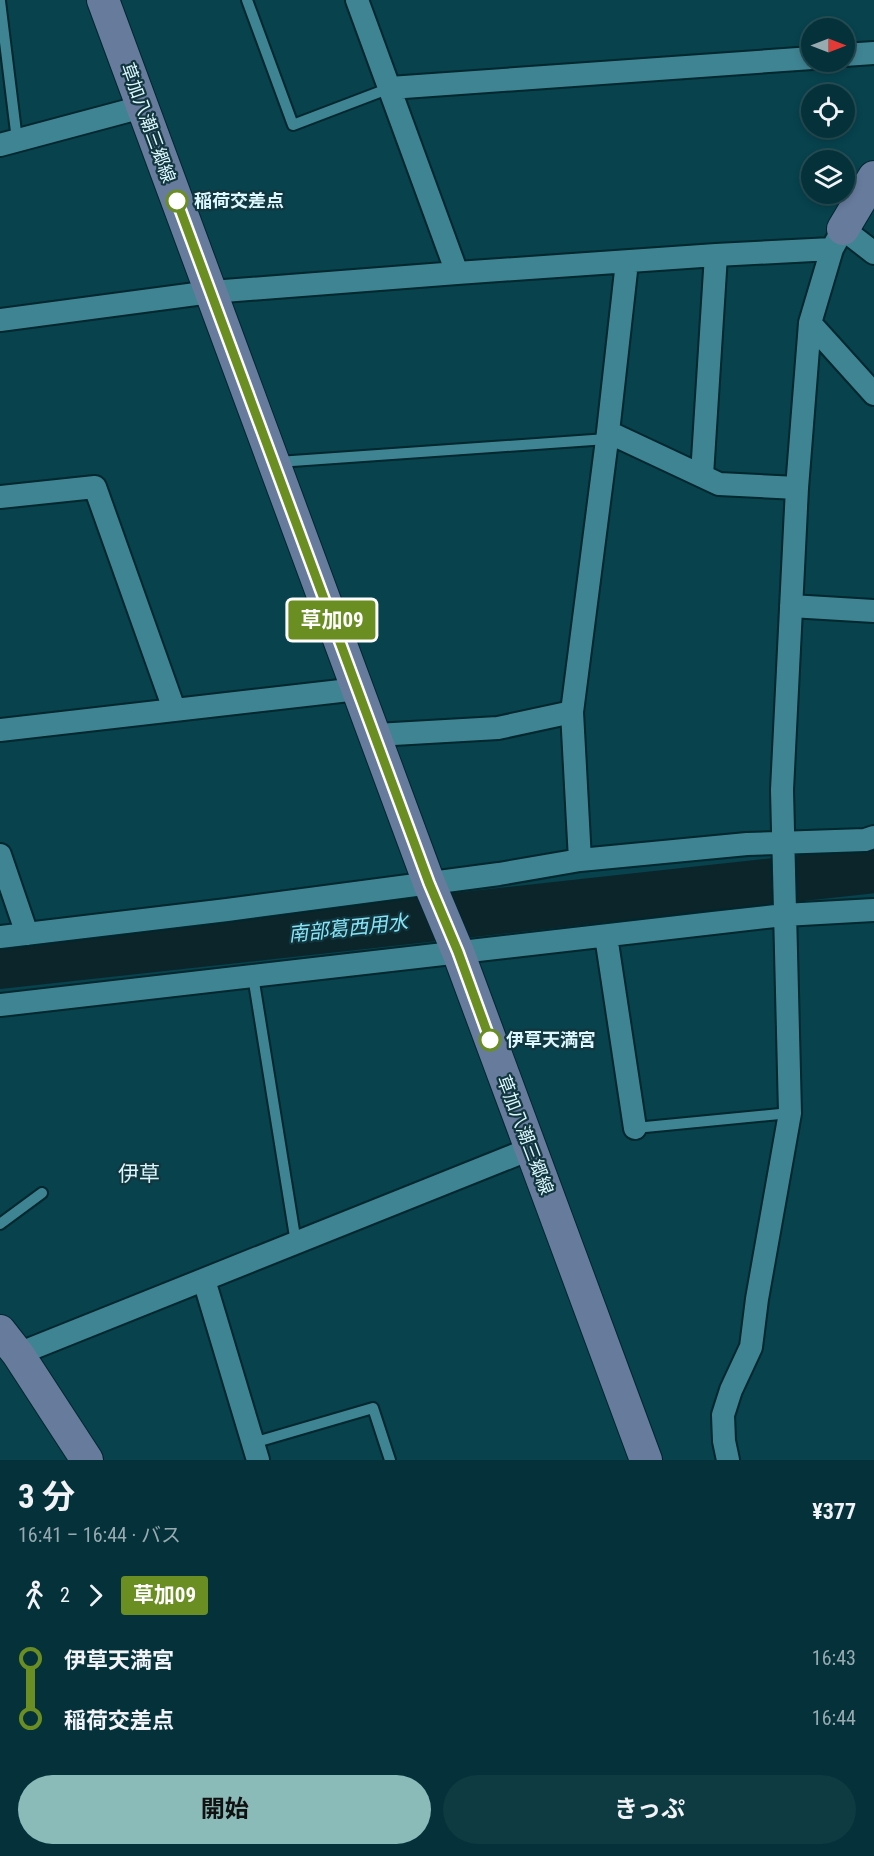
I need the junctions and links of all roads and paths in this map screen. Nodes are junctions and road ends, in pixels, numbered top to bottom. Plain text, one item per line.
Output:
1 (103, 0) edge
2 (247, 0) edge
3 (357, 0) edge
4 (0, 1) edge
5 (874, 53) edge
6 (855, 54) edge
7 (801, 58) edge
8 (390, 88) junction
9 (142, 107) junction
10 (8, 142) edge
11 (874, 177) edge
12 (837, 239) junction
13 (874, 253) edge
14 (716, 255) junction
15 (627, 262) junction
16 (457, 273) junction
17 (211, 292) junction
18 (0, 320) edge
19 (810, 323) junction
20 (874, 394) edge
21 (607, 436) junction
22 (274, 462) junction
23 (702, 475) junction
24 (797, 488) junction
25 (0, 497) edge
26 (791, 606) junction
27 (874, 611) edge
28 (358, 689) junction
29 (174, 710) junction
30 (572, 712) junction
31 (0, 730) edge
32 (376, 735) junction
33 (874, 837) edge
34 (783, 852) junction
35 (0, 855) edge
36 (580, 860) junction
37 (432, 889) junction
38 (784, 910) junction
39 (874, 910) edge
40 (27, 934) junction
41 (606, 936) junction
42 (0, 937) edge
43 (455, 946) junction
44 (253, 976) junction
45 (0, 1005) edge
46 (790, 1113) junction
47 (635, 1128) joint
48 (530, 1149) junction
49 (42, 1193) dead end
50 (0, 1224) edge
51 (296, 1243) junction
52 (204, 1280) junction
53 (9, 1343) edge
54 (255, 1452) edge
55 (84, 1459) edge
56 (390, 1460) edge
57 (646, 1460) edge
58 (728, 1460) edge

1 - 9 main road, 草加八潮三郷線
2 - 8 lane
3 - 8 street
4 - 10 lane
5 - 6 street
7 - 8 street
8 - 16 street
9 - 10 street
9 - 17 main road, 草加八潮三郷線
11 - 12 main road
12 - 13 street
12 - 14 street
12 - 19 street
14 - 15 street
14 - 23 street
15 - 16 street
15 - 21 street
16 - 17 street
17 - 18 street
17 - 22 main road, 草加八潮三郷線
19 - 20 street
19 - 24 street
21 - 22 lane
21 - 23 street
21 - 30 street
22 - 28 main road, 草加八潮三郷線
23 - 24 street
24 - 26 street
25 - 29 street
26 - 27 street
26 - 34 street
28 - 29 street
28 - 32 main road, 草加八潮三郷線
29 - 31 street
30 - 32 street
30 - 36 street
32 - 37 main road, 草加八潮三郷線
33 - 34 street
34 - 36 street
34 - 38 street
35 - 40 street
36 - 37 street
37 - 40 street
37 - 43 main road, 草加八潮三郷線
38 - 39 street
38 - 41 street
38 - 46 street
40 - 42 street
41 - 43 street
41 - 47 street
43 - 44 street
43 - 48 main road, 草加八潮三郷線
44 - 45 street
44 - 51 lane
46 - 47 lane
46 - 58 street
48 - 51 street
48 - 57 main road, 草加八潮三郷線
49 - 50 lane
51 - 52 street
52 - 53 street
52 - 54 street
53 - 55 main road
54 - 56 lane

